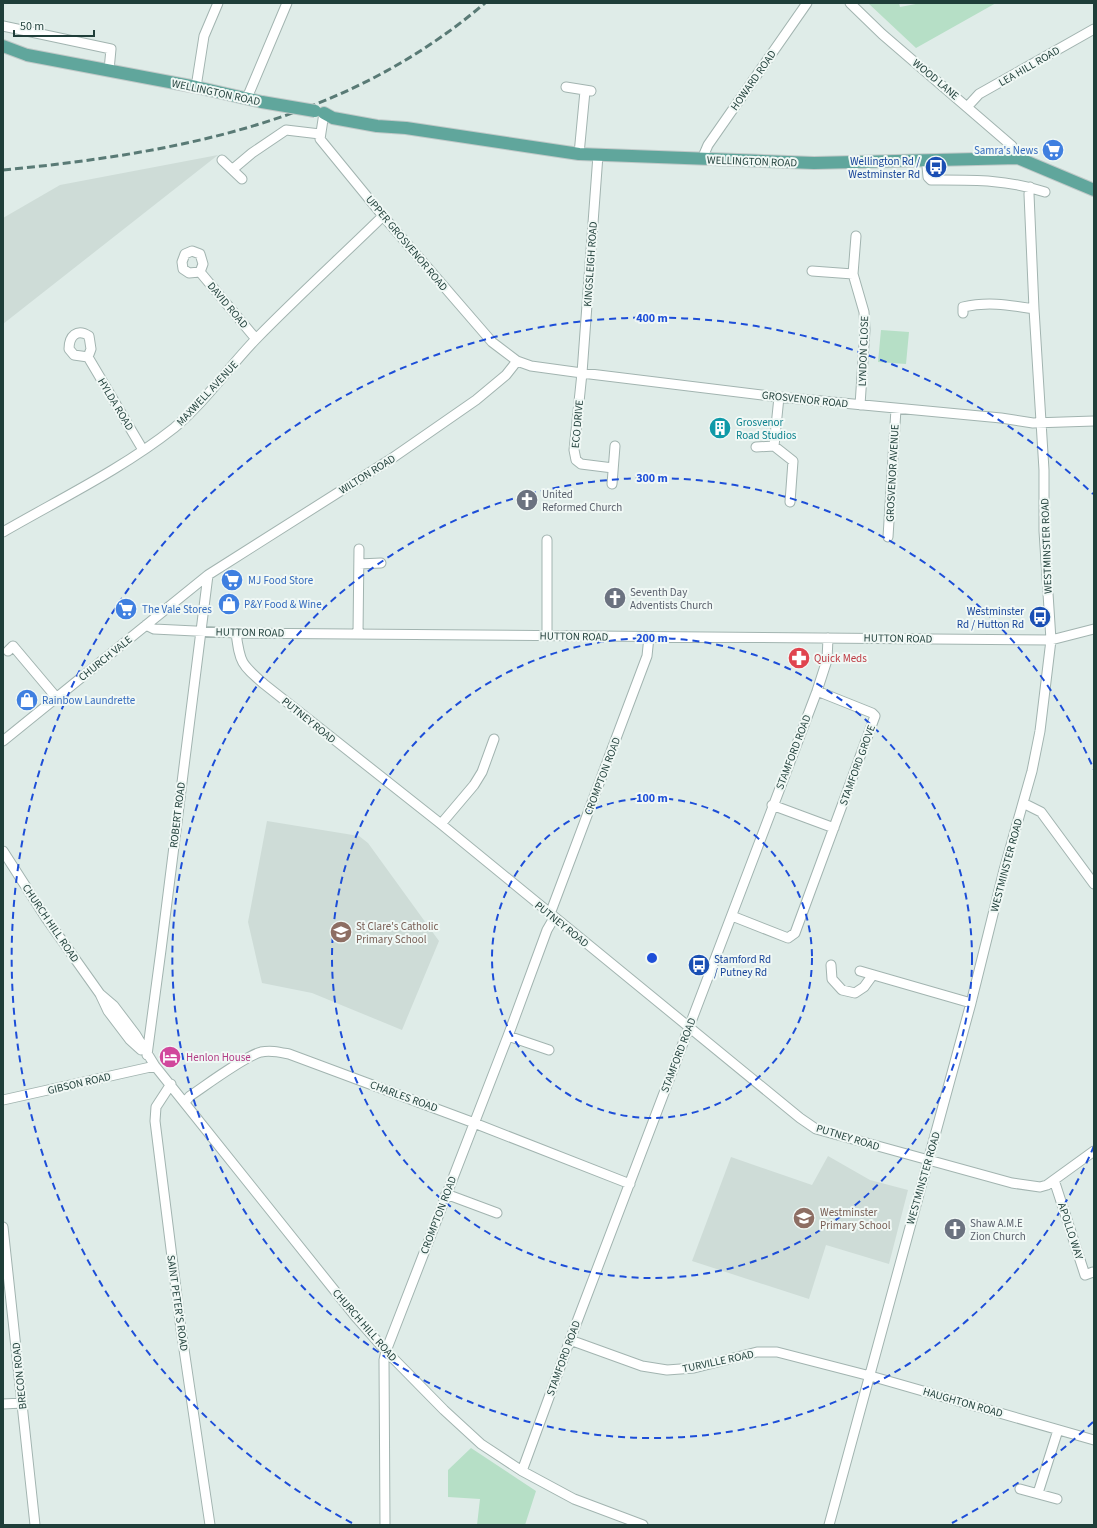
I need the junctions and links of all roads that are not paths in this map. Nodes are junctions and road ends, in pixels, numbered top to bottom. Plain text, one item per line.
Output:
1 (218, 3) edge
2 (287, 3) edge
3 (807, 3) edge
4 (850, 3) edge
5 (3, 26) edge
6 (1094, 28) edge
7 (3, 46) edge
8 (109, 70) junction
9 (196, 87) junction
10 (566, 87) dead end
11 (247, 98) junction
12 (968, 106) junction
13 (320, 112) junction
14 (320, 134) junction
15 (579, 154) junction
16 (598, 155) junction
17 (1018, 158) junction
18 (702, 159) junction
19 (222, 160) dead end
20 (927, 166) dead end
21 (233, 169) junction
22 (242, 179) dead end
23 (1030, 187) junction
24 (1094, 190) edge
25 (1045, 192) dead end
26 (382, 216) junction
27 (856, 236) dead end
28 (812, 271) dead end
29 (200, 272) dead end
30 (853, 274) junction
31 (1034, 309) junction
32 (963, 313) dead end
33 (256, 339) junction
34 (88, 357) dead end
35 (517, 361) junction
36 (582, 373) junction
37 (779, 397) junction
38 (860, 405) junction
39 (896, 409) junction
40 (1094, 421) edge
41 (1040, 424) junction
42 (616, 446) dead end
43 (774, 446) junction
44 (756, 447) dead end
45 (143, 450) junction
46 (613, 468) junction
47 (612, 484) dead end
48 (790, 502) dead end
49 (3, 532) edge
50 (888, 537) dead end
51 (547, 540) dead end
52 (359, 549) dead end
53 (381, 563) dead end
54 (358, 564) junction
55 (208, 574) junction
56 (146, 625) junction
57 (1094, 629) edge
58 (202, 631) junction
59 (236, 633) junction
60 (358, 633) junction
61 (547, 636) junction
62 (649, 637) junction
63 (828, 638) junction
64 (1050, 640) junction
65 (8, 651) dead end
66 (817, 691) junction
67 (56, 697) junction
68 (494, 739) dead end
69 (3, 741) edge
70 (1023, 803) junction
71 (772, 805) junction
72 (441, 824) junction
73 (834, 828) junction
74 (3, 851) edge
75 (1094, 884) edge
76 (552, 916) junction
77 (732, 916) junction
78 (831, 965) dead end
79 (860, 971) dead end
80 (872, 976) junction
81 (971, 1003) junction
82 (688, 1028) junction
83 (508, 1036) junction
84 (549, 1050) dead end
85 (146, 1055) junction
86 (155, 1066) junction
87 (171, 1084) junction
88 (3, 1100) edge
89 (185, 1102) junction
90 (474, 1123) junction
91 (1094, 1151) edge
92 (928, 1160) junction
93 (1054, 1180) junction
94 (630, 1184) junction
95 (446, 1194) junction
96 (497, 1213) dead end
97 (3, 1227) edge
98 (1093, 1272) edge
99 (570, 1340) junction
100 (386, 1351) junction
101 (868, 1375) junction
102 (22, 1402) junction
103 (3, 1404) edge
104 (1058, 1430) junction
105 (1094, 1440) edge
106 (522, 1471) junction
107 (1020, 1489) dead end
108 (1038, 1493) junction
109 (1057, 1499) dead end
110 (34, 1525) edge
111 (210, 1525) edge
112 (386, 1525) edge
113 (643, 1525) edge
114 (829, 1525) edge

1 - 9 street
2 - 11 street
3 - 18 street, HOWARD ROAD
4 - 12 street, WOOD LANE
5 - 8 street
6 - 12 street, LEA HILL ROAD
7 - 8 main road, WELLINGTON ROAD
8 - 9 main road, WELLINGTON ROAD
9 - 11 main road, WELLINGTON ROAD
10 - 15 street
11 - 13 main road, WELLINGTON ROAD, bridge
12 - 17 street, WOOD LANE
13 - 14 street
13 - 15 main road, WELLINGTON ROAD
14 - 21 street
14 - 26 street, UPPER GROSVENOR ROAD
15 - 16 main road, WELLINGTON ROAD
16 - 18 main road, WELLINGTON ROAD
16 - 36 street, KINGSLEIGH ROAD
17 - 18 main road, WELLINGTON ROAD
17 - 24 main road, WELLINGTON ROAD
19 - 21 street
20 - 23 street
21 - 22 street
23 - 25 street
23 - 31 street, WESTMINSTER ROAD
26 - 33 street, MAXWELL AVENUE
26 - 35 street, UPPER GROSVENOR ROAD
27 - 30 street, LYNDON CLOSE
28 - 30 street
29 - 33 street, DAVID ROAD
30 - 38 street, LYNDON CLOSE
31 - 32 street
31 - 41 street, WESTMINSTER ROAD
33 - 45 street, MAXWELL AVENUE
34 - 45 street, HYLDA ROAD
35 - 36 street, GROSVENOR ROAD
35 - 55 street, WILTON ROAD
36 - 37 street, GROSVENOR ROAD
36 - 46 street, ECO DRIVE
37 - 38 street, GROSVENOR ROAD
37 - 43 street
38 - 39 street, GROSVENOR ROAD
39 - 41 street, GROSVENOR ROAD
39 - 50 street, GROSVENOR AVENUE
40 - 41 street, GROSVENOR ROAD
41 - 64 street, WESTMINSTER ROAD
42 - 46 street
43 - 44 street
43 - 48 street
45 - 49 street, MAXWELL AVENUE
46 - 47 street
51 - 61 street
52 - 54 street
53 - 54 street
54 - 60 street
55 - 56 street, CHURCH VALE
55 - 58 street, ROBERT ROAD
56 - 58 street, HUTTON ROAD
56 - 67 street, CHURCH VALE
57 - 64 street, HUTTON ROAD
58 - 59 street, HUTTON ROAD
58 - 85 street, ROBERT ROAD
59 - 60 street, HUTTON ROAD
59 - 72 street, PUTNEY ROAD
60 - 61 street, HUTTON ROAD
61 - 62 street, HUTTON ROAD
62 - 63 street, HUTTON ROAD
62 - 76 street, CROMPTON ROAD
63 - 64 street, HUTTON ROAD
63 - 66 street, STAMFORD ROAD
64 - 70 street, WESTMINSTER ROAD
65 - 67 street
66 - 71 street, STAMFORD ROAD
66 - 73 street, STAMFORD GROVE
67 - 69 street, CHURCH VALE
68 - 72 street
70 - 75 street
70 - 81 street, WESTMINSTER ROAD
71 - 73 street
71 - 77 street, STAMFORD ROAD
72 - 76 street, PUTNEY ROAD
73 - 77 street, STAMFORD GROVE
74 - 85 street, CHURCH HILL ROAD
76 - 82 street, PUTNEY ROAD
76 - 83 street, CROMPTON ROAD
77 - 82 street, STAMFORD ROAD
78 - 80 street
79 - 80 street
80 - 81 street
81 - 92 street, WESTMINSTER ROAD
82 - 92 street, PUTNEY ROAD
82 - 94 street, STAMFORD ROAD
83 - 84 street
83 - 90 street, CROMPTON ROAD
85 - 86 street, CHURCH HILL ROAD
86 - 87 street, CHURCH HILL ROAD
86 - 88 street, GIBSON ROAD
87 - 89 street, CHURCH HILL ROAD
87 - 111 street, SAINT PETER'S ROAD
89 - 90 street, CHARLES ROAD
89 - 100 street, CHURCH HILL ROAD
90 - 94 street, CHARLES ROAD
90 - 95 street, CROMPTON ROAD
91 - 93 street, PUTNEY ROAD
92 - 93 street, PUTNEY ROAD
92 - 101 street, WESTMINSTER ROAD
93 - 98 street, APOLLO WAY
94 - 99 street, STAMFORD ROAD
95 - 96 street
95 - 100 street, CROMPTON ROAD
97 - 102 street, BRECON ROAD
99 - 101 street, TURVILLE ROAD
99 - 106 street, STAMFORD ROAD
100 - 106 street, CHURCH HILL ROAD
100 - 112 street, CROMPTON ROAD
101 - 104 street, HAUGHTON ROAD
101 - 114 street, WESTMINSTER ROAD
102 - 103 street
102 - 110 street, BRECON ROAD
104 - 105 street, HAUGHTON ROAD
104 - 108 street
106 - 113 street, CHURCH HILL ROAD
107 - 108 street
108 - 109 street

